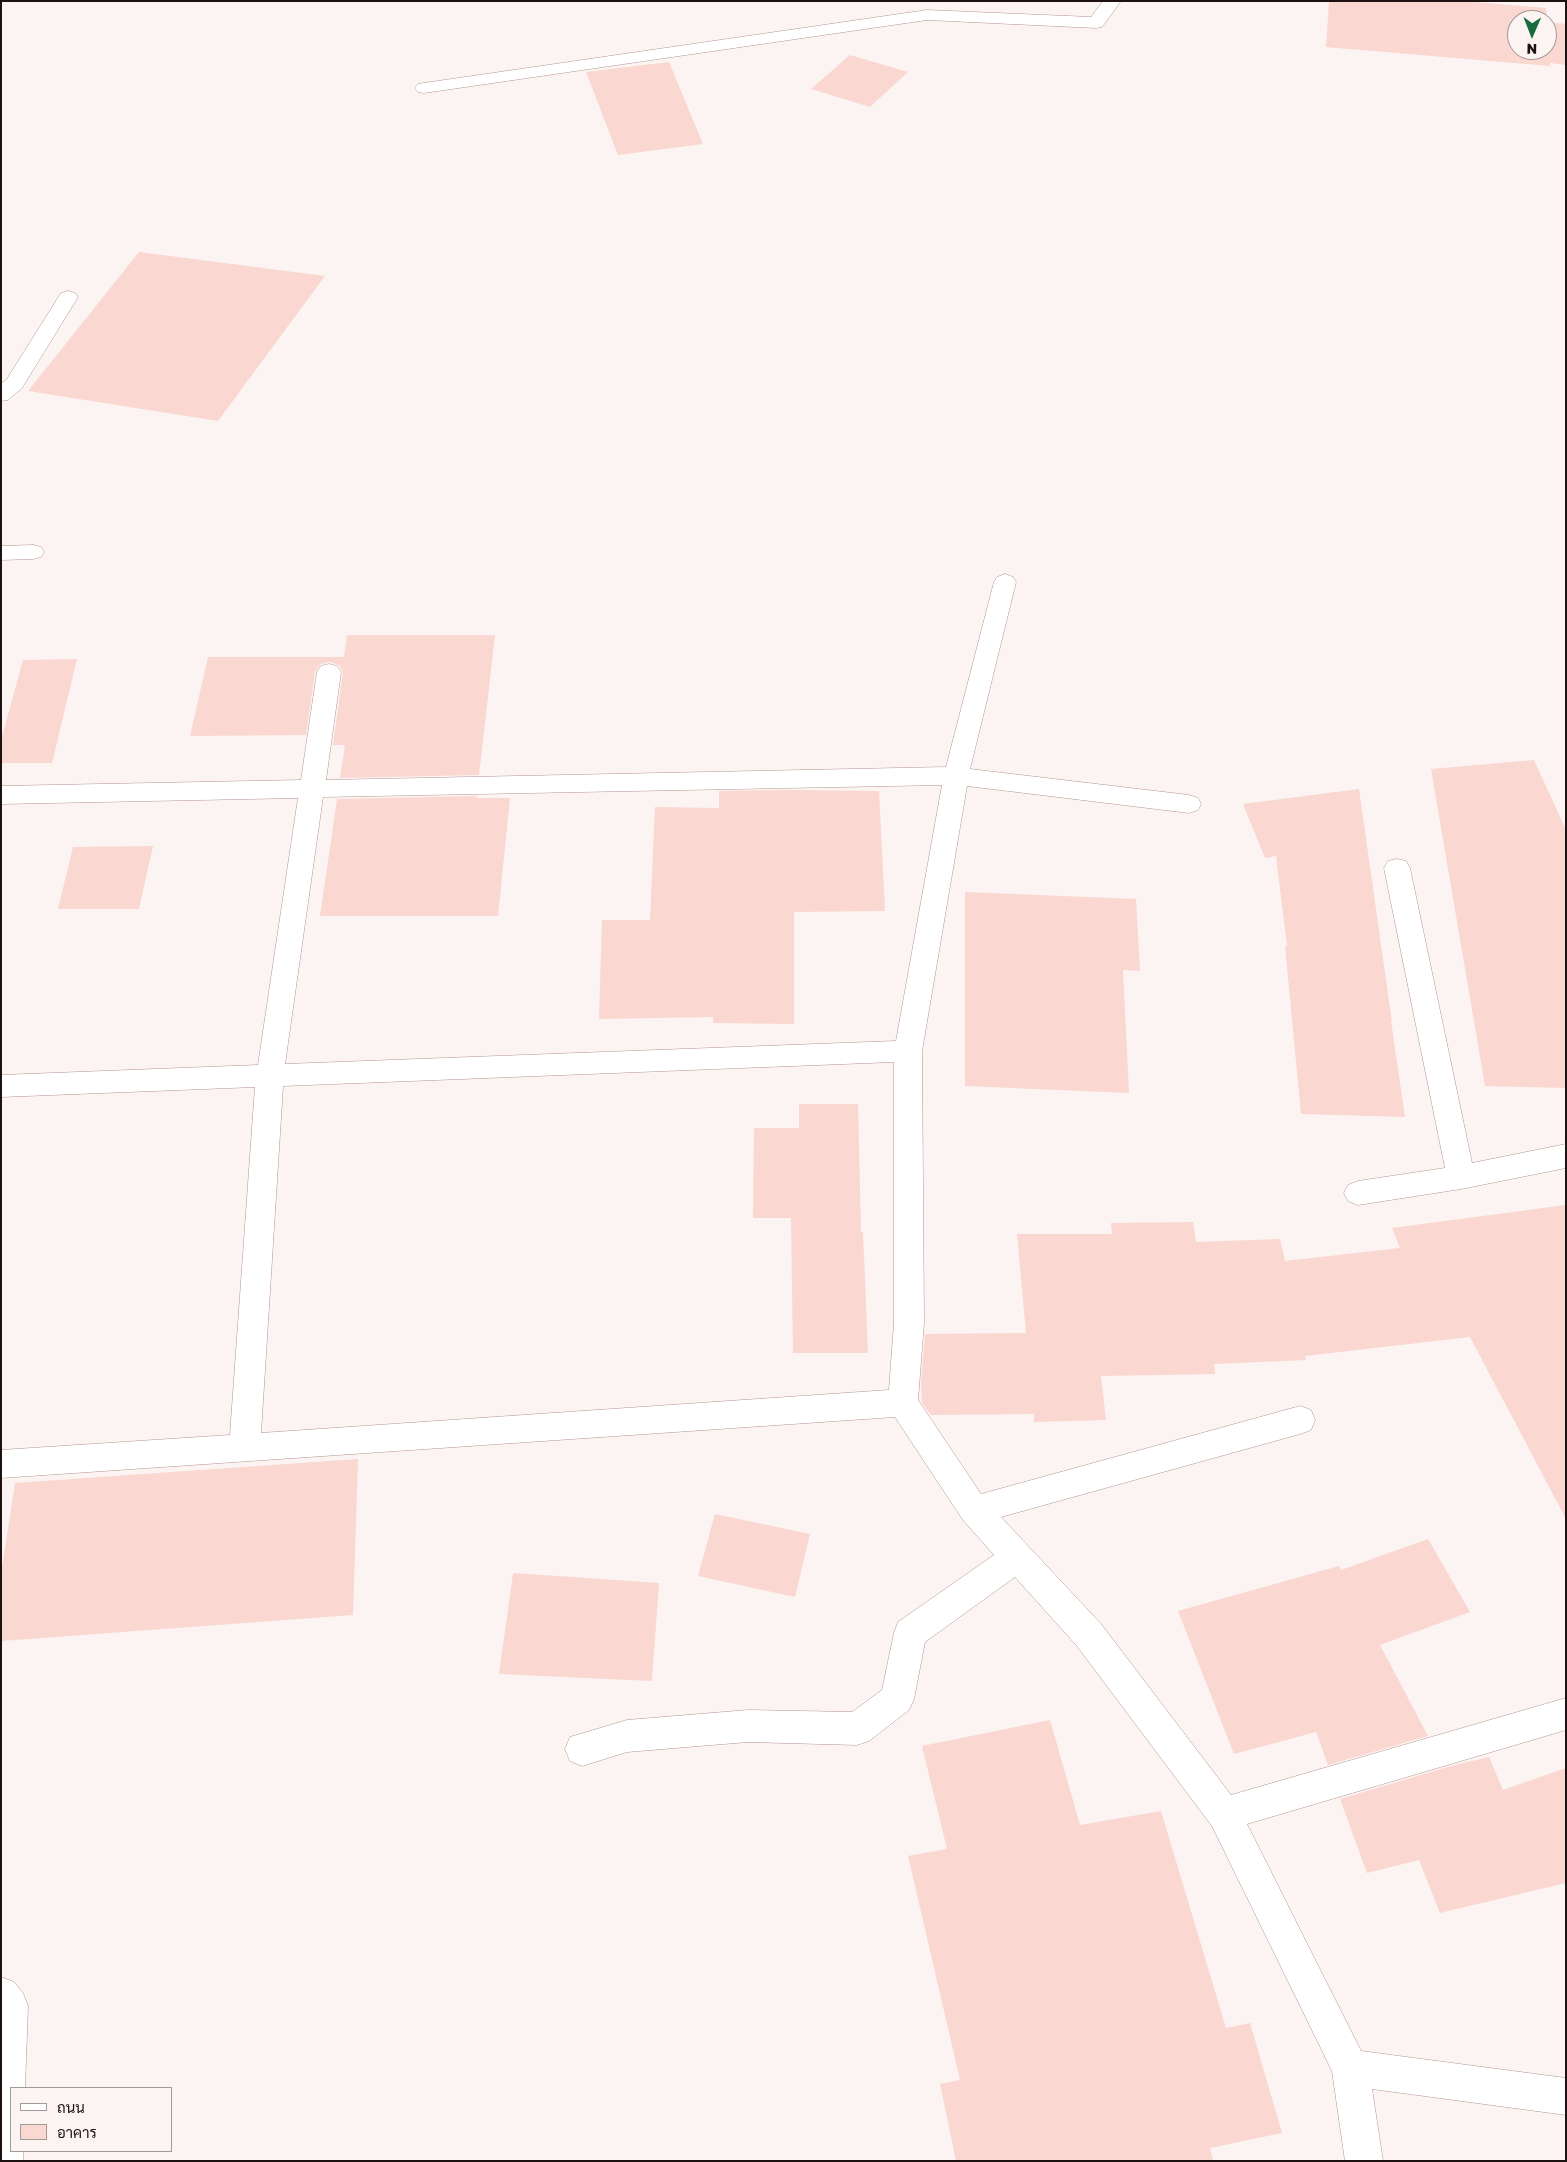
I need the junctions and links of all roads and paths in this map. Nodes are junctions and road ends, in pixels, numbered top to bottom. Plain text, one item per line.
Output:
1 (1112, 1) edge
2 (424, 88) dead end
3 (68, 297) dead end
4 (1, 395) edge
5 (33, 552) dead end
6 (1, 553) edge
7 (1005, 582) dead end
8 (329, 672) dead end
9 (956, 776) junction
10 (312, 789) junction
11 (1, 795) edge
12 (1190, 804) dead end
13 (1397, 868) dead end
14 (908, 1051) junction
15 (270, 1076) junction
16 (1, 1086) edge
17 (1566, 1156) edge
18 (1461, 1177) junction
19 (1358, 1193) dead end
20 (903, 1403) junction
21 (1300, 1420) dead end
22 (245, 1447) junction
23 (1, 1464) edge
24 (974, 1510) junction
25 (1018, 1557) junction
26 (1566, 1714) edge
27 (582, 1749) dead end
28 (1224, 1814) junction
29 (1, 1995) edge
30 (1350, 2068) junction
31 (1566, 2097) edge
32 (4, 2161) edge
33 (1364, 2161) edge

1 - 2 street
3 - 4 street
5 - 6 street
7 - 9 street
8 - 10 street
9 - 10 street
9 - 12 street
9 - 14 street
10 - 11 street
10 - 15 street
13 - 18 street
14 - 15 street
14 - 20 street
15 - 16 street
15 - 22 street
17 - 18 street
18 - 19 street
20 - 22 street
20 - 24 street
21 - 24 street
22 - 23 street
24 - 25 street
25 - 27 street
25 - 28 street
26 - 28 street
28 - 30 street
29 - 32 street
30 - 31 street
30 - 33 street

